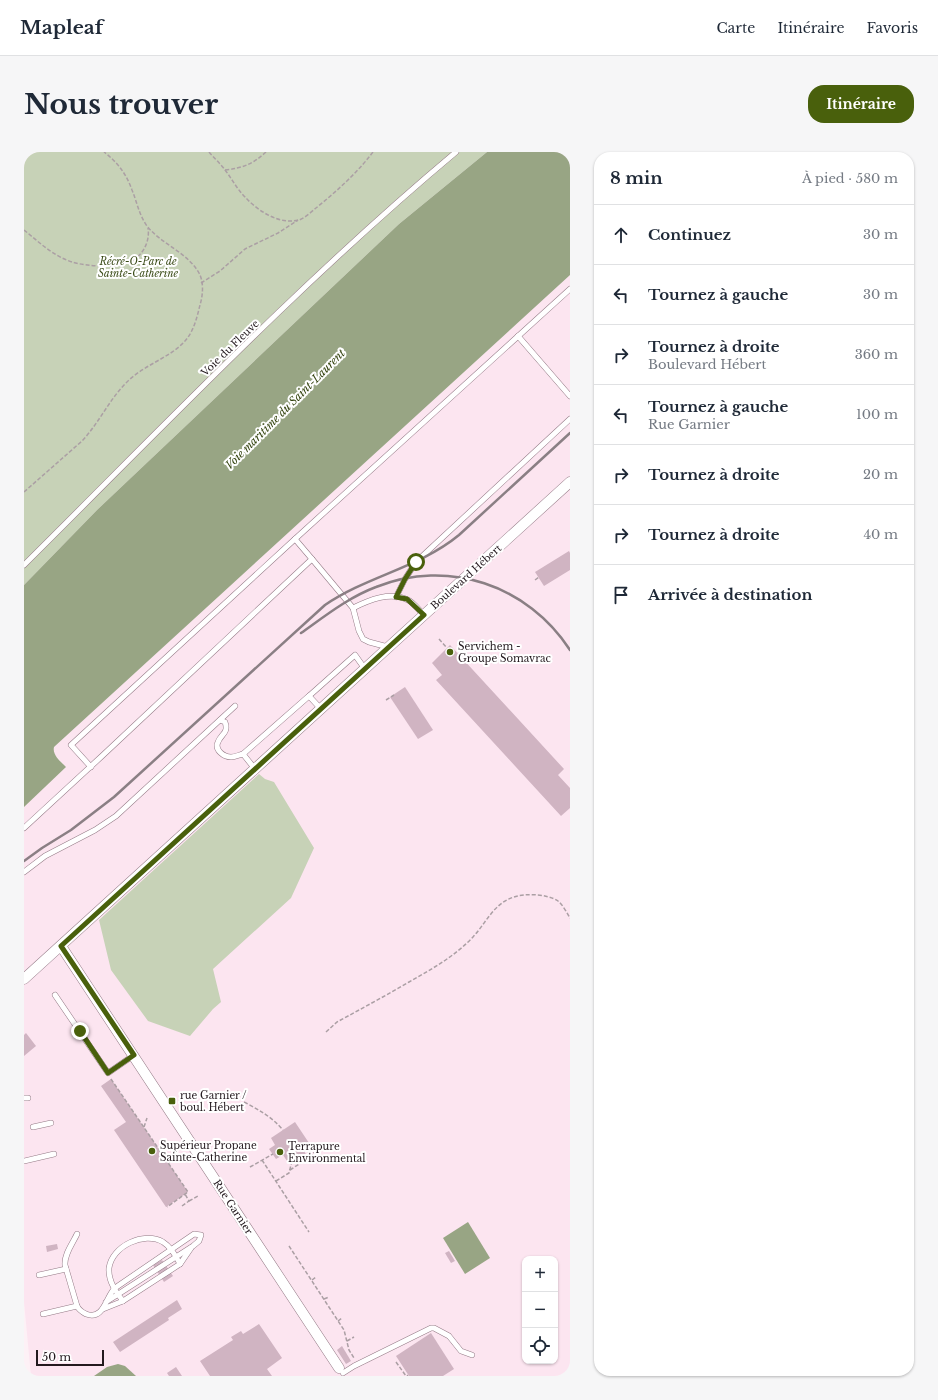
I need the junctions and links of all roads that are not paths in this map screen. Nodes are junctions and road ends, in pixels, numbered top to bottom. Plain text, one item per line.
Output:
1 (456, 152) edge
2 (570, 289) edge
3 (518, 336) junction
4 (570, 396) edge
5 (570, 420) edge
6 (570, 482) edge
7 (295, 539) junction
8 (312, 559) junction
9 (24, 565) edge
10 (396, 597) junction
11 (353, 608) junction
12 (424, 615) junction
13 (388, 647) junction
14 (365, 669) junction
15 (309, 696) junction
16 (235, 706) dead end
17 (321, 709) junction
18 (220, 720) junction
19 (243, 754) junction
20 (91, 767) junction
21 (256, 768) junction
22 (24, 828) edge
23 (24, 872) edge
24 (61, 946) junction
25 (24, 979) edge
26 (55, 995) dead end
27 (134, 1055) junction
28 (51, 1123) dead end
29 (33, 1127) dead end
30 (54, 1154) dead end
31 (24, 1161) edge
32 (77, 1234) dead end
33 (193, 1246) junction
34 (171, 1249) junction
35 (176, 1256) junction
36 (180, 1264) junction
37 (66, 1269) junction
38 (39, 1275) dead end
39 (114, 1288) junction
40 (118, 1294) junction
41 (123, 1301) junction
42 (106, 1302) junction
43 (76, 1306) junction
44 (103, 1309) junction
45 (43, 1314) dead end
46 (472, 1356) dead end
47 (342, 1372) edge

1 - 9 lane, Voie du Fleuve
2 - 3 lane
3 - 4 lane
3 - 7 lane
5 - 10 lane
6 - 12 street, Boulevard Hébert
7 - 8 lane
7 - 20 lane
8 - 11 lane
8 - 20 lane
10 - 11 lane
10 - 12 lane
11 - 13 lane
12 - 13 street, Boulevard Hébert
13 - 14 street, Boulevard Hébert
14 - 15 lane
14 - 17 street, Boulevard Hébert
15 - 17 lane
15 - 19 lane
16 - 18 lane
17 - 21 street, Boulevard Hébert
18 - 19 lane
18 - 23 lane
19 - 21 lane
20 - 22 lane
21 - 24 street, Boulevard Hébert
24 - 25 street, Boulevard Hébert
24 - 27 street, Rue Garnier
26 - 27 lane
27 - 47 street, Rue Garnier
28 - 29 lane
30 - 31 lane
32 - 37 lane
33 - 34 lane
33 - 35 lane
33 - 36 lane
34 - 35 lane
34 - 39 lane
34 - 39 lane
35 - 36 lane
35 - 40 lane
36 - 41 lane
37 - 38 lane
37 - 43 lane
39 - 40 lane
39 - 42 lane
40 - 41 lane
40 - 42 lane
41 - 44 lane
42 - 44 lane
43 - 44 lane
43 - 45 lane
46 - 47 lane

